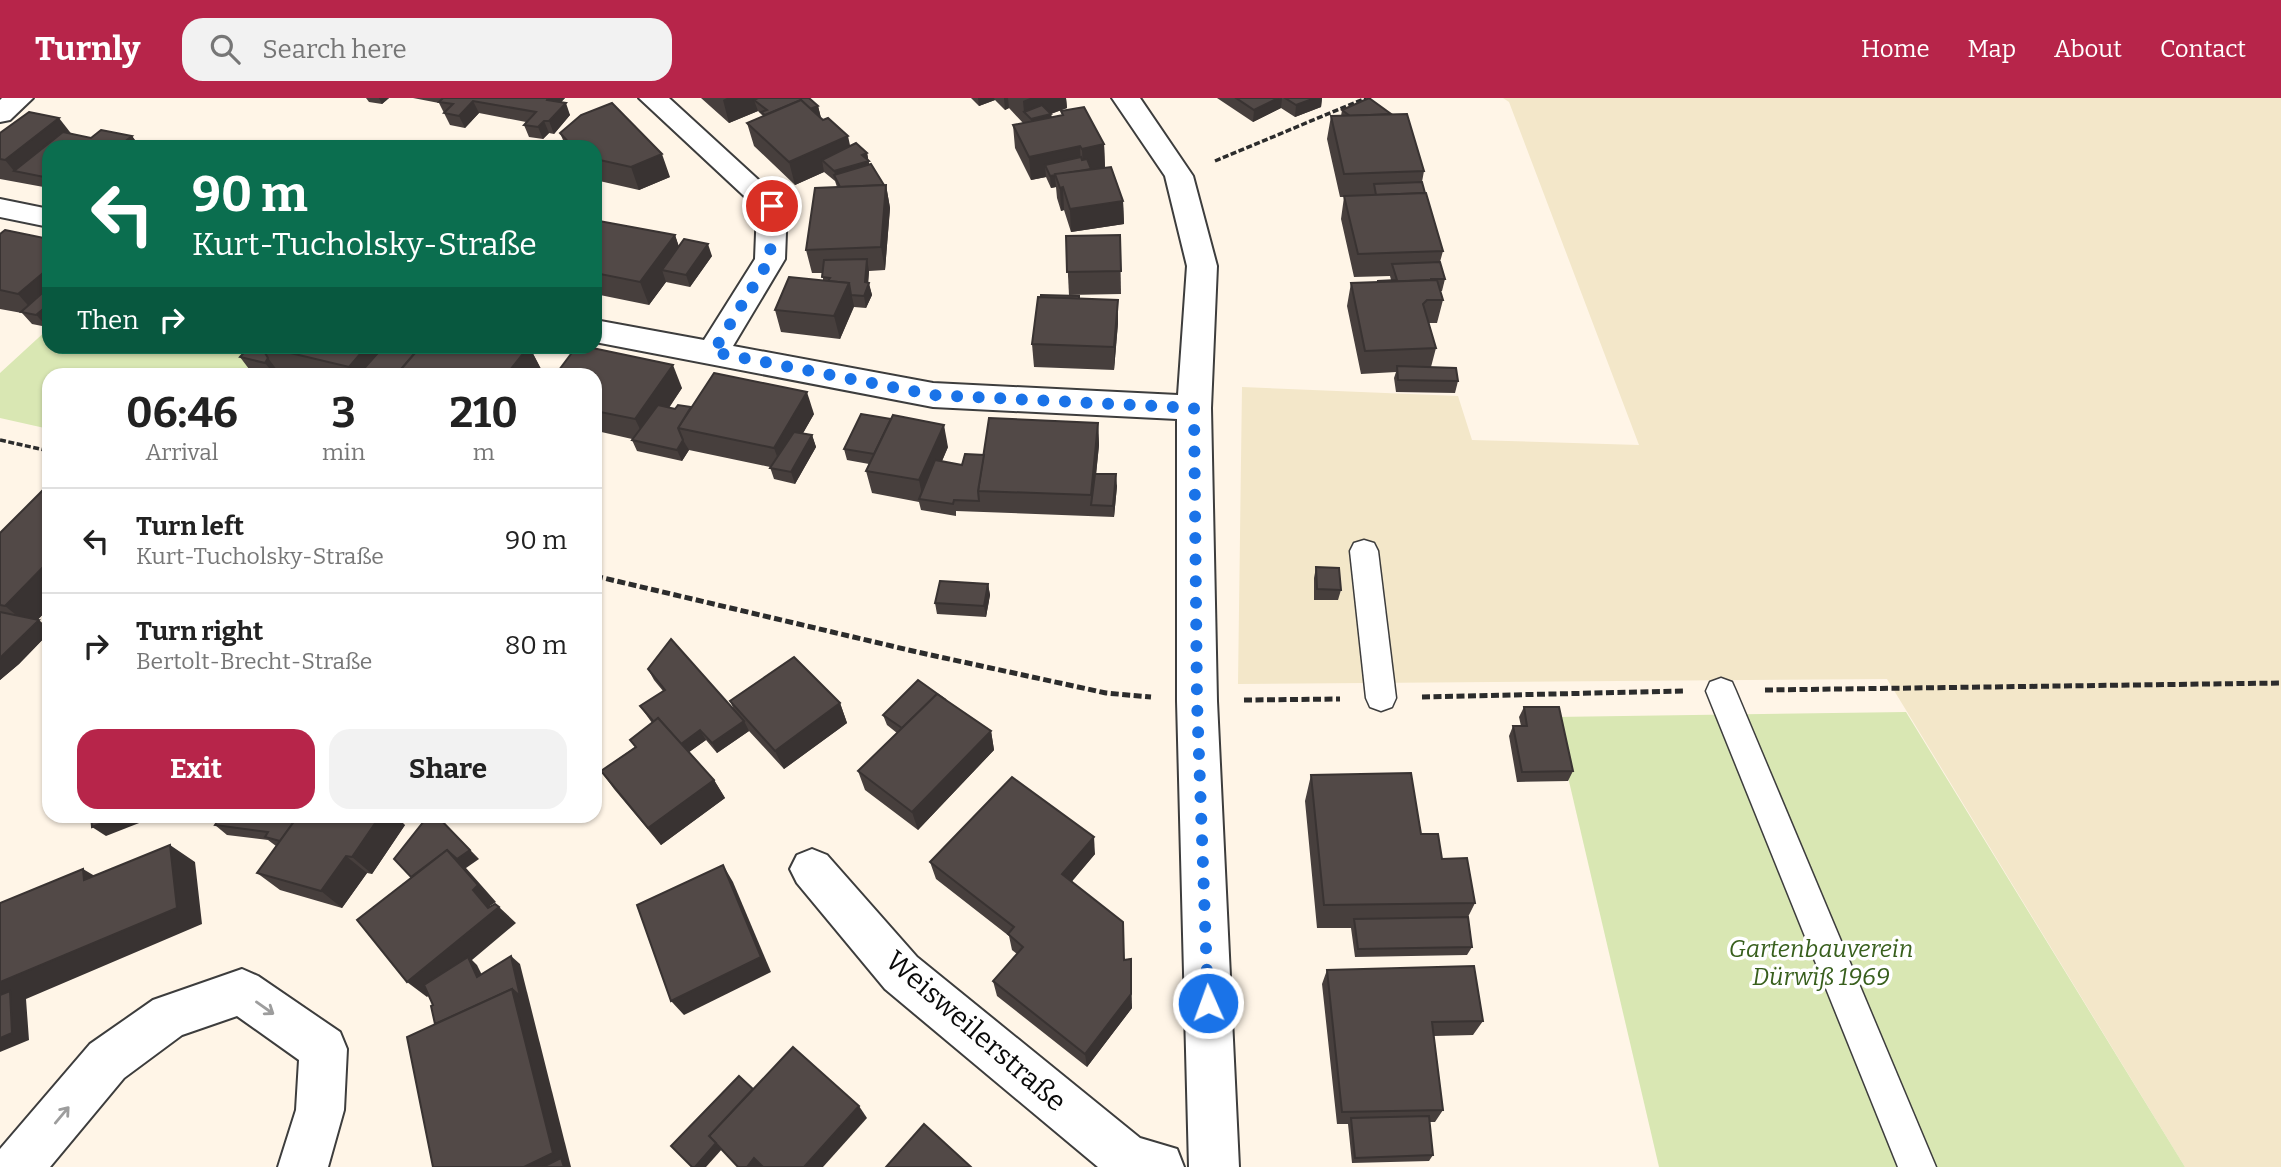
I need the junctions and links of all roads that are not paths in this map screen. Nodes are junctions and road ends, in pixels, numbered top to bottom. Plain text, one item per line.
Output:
1 (19, 98) edge
2 (653, 98) edge
3 (1126, 98) edge
4 (0, 114) edge
5 (0, 208) edge
6 (42, 217) edge
7 (602, 332) edge
8 (713, 352) junction
9 (1194, 408) junction
10 (1364, 551) dead end
11 (1721, 691) dead end
12 (1381, 698) dead end
13 (812, 869) dead end
14 (18, 1167) edge
15 (303, 1167) edge
16 (1159, 1167) edge
17 (1214, 1167) edge
18 (1917, 1167) edge

1 - 4 street
2 - 8 street
3 - 9 street
5 - 6 street
7 - 8 street
8 - 9 street
9 - 17 street
10 - 12 lane
11 - 18 lane
13 - 16 street, Weisweilerstraße
14 -> 15 street

